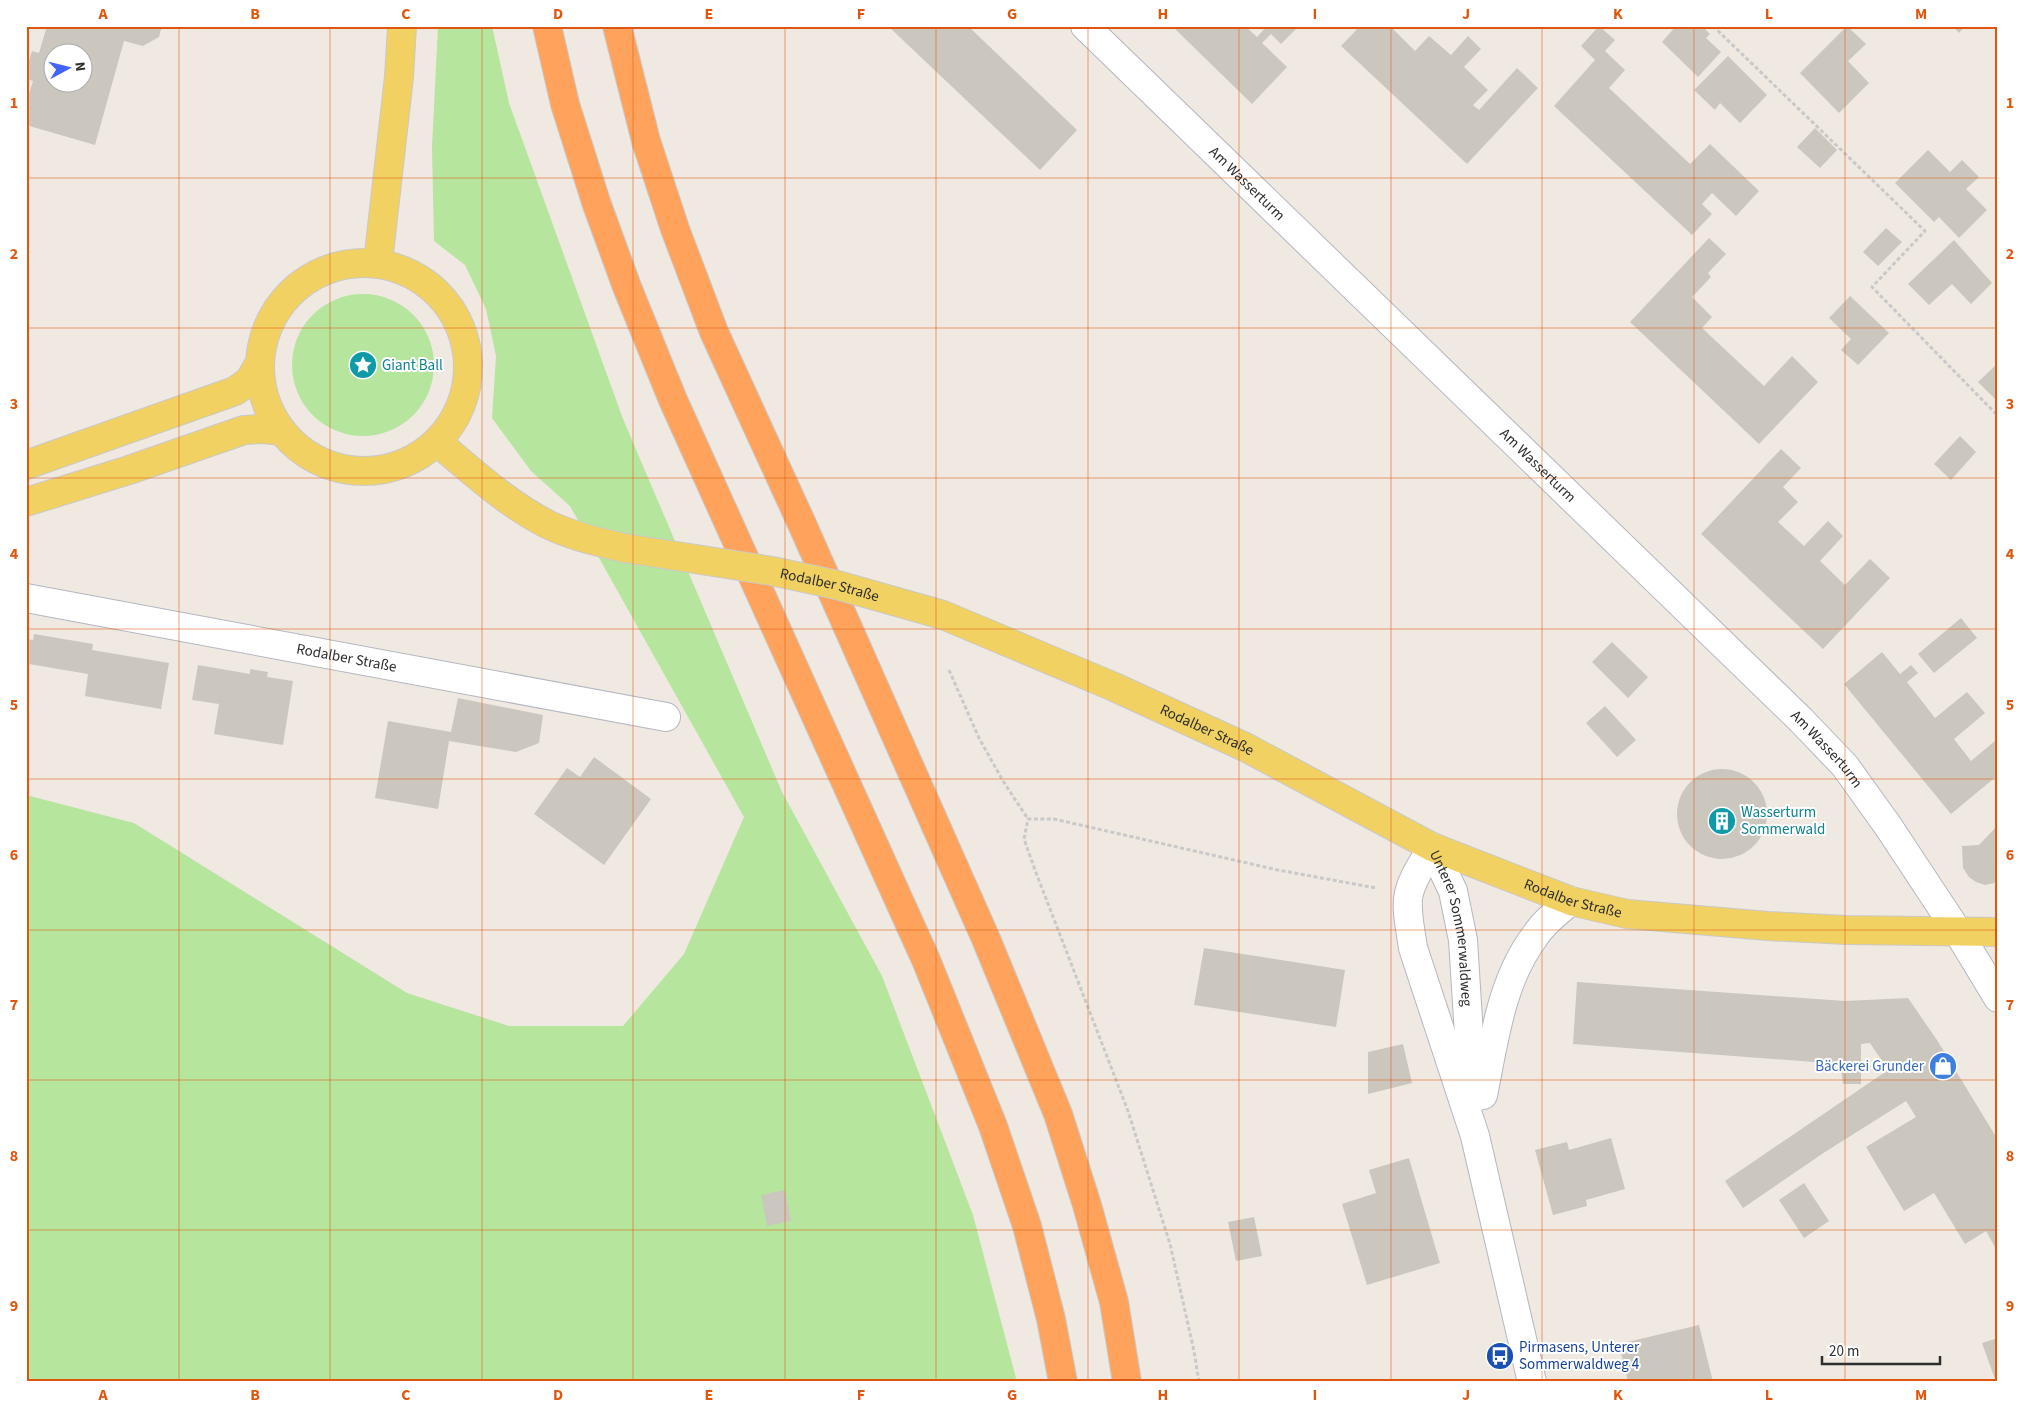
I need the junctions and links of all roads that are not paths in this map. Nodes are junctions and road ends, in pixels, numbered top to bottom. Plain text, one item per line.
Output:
1 (402, 26) edge
2 (547, 26) edge
3 (617, 26) edge
4 (1086, 26) edge
5 (378, 262) junction
6 (259, 364) junction
7 (282, 431) junction
8 (437, 442) junction
9 (26, 465) edge
10 (26, 502) edge
11 (26, 598) edge
12 (666, 717) dead end
13 (1432, 848) junction
14 (1570, 901) junction
15 (1958, 932) junction
16 (1998, 932) edge
17 (1998, 998) edge
18 (1475, 1136) junction
19 (1063, 1382) edge
20 (1127, 1382) edge
21 (1532, 1382) edge

1 - 5 main road
2 - 19 highway
3 - 20 highway
4 - 15 street, Am Wasserturm
5 - 6 main road
5 - 8 main road
6 - 7 main road
6 - 9 main road
7 - 8 main road
7 - 10 main road
8 - 13 main road, Rodalber Straße, bridge
11 - 12 street, Rodalber Straße
13 - 14 main road, Rodalber Straße
13 - 18 street, Unterer Sommerwaldweg
13 - 18 street, Unterer Sommerwaldweg
14 - 15 main road, Rodalber Straße
14 - 18 street, Unterer Sommerwaldweg
15 - 16 main road, Rodalber Straße
15 - 17 street, Am Wasserturm
18 - 21 street, Unterer Sommerwaldweg

